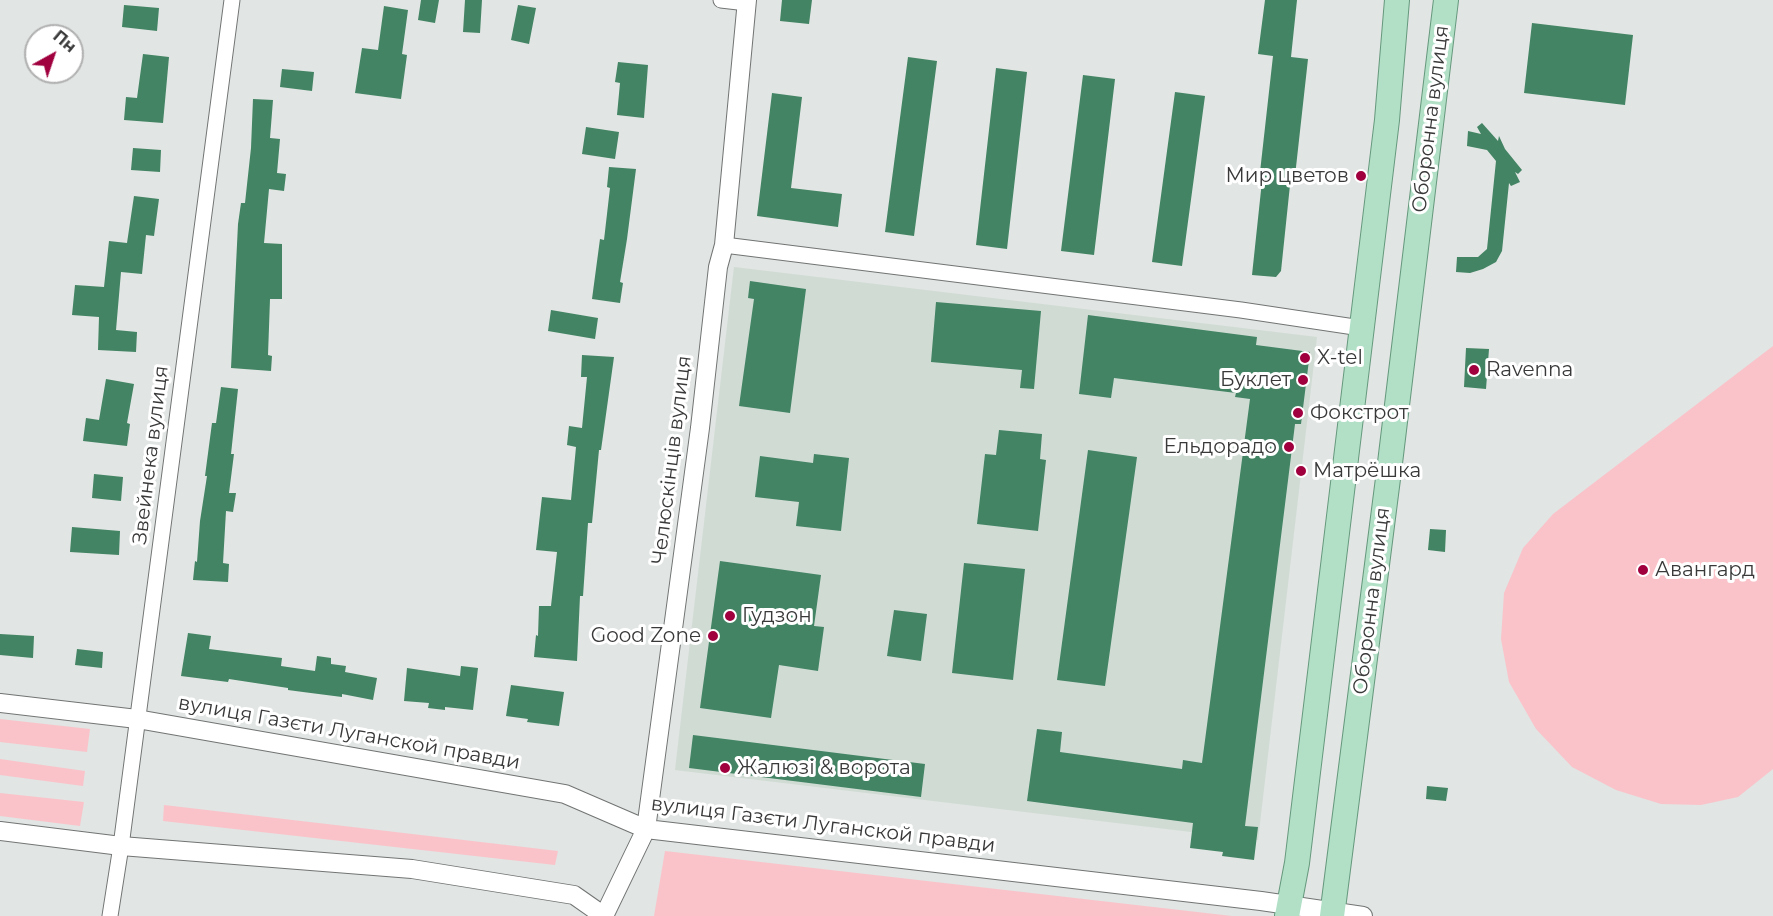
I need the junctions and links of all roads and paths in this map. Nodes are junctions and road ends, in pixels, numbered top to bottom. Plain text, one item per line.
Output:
1 (232, 0) edge
2 (721, 0) edge
3 (1397, 0) edge
4 (1446, 0) edge
5 (747, 2) edge
6 (724, 244) junction
7 (1361, 328) junction
8 (0, 703) edge
9 (137, 719) junction
10 (646, 829) junction
11 (0, 831) edge
12 (121, 846) junction
13 (1287, 910) edge
14 (1332, 914) edge
15 (110, 916) edge
16 (604, 916) edge
17 (1363, 916) edge

1 - 9 street, Звейнека вулиця
2 - 5 street
3 - 7 main road
4 - 14 main road, Оборонна вулиця
5 - 6 street, Челюскінців вулиця
6 - 7 street
6 - 10 street, Челюскінців вулиця
7 - 13 main road
8 - 9 street, вулиця Газєти Луганской правди
9 - 10 street, вулиця Газєти Луганской правди
9 - 12 street, Звейнека вулиця
10 - 13 street, вулиця Газєти Луганской правди
10 - 16 street, Челюскінців вулиця
11 - 12 street
12 - 15 street, Звейнека вулиця
12 - 16 street
13 - 14 street, вулиця Газєти Луганской правди
14 - 17 street, вулиця Газєти Луганской правди

